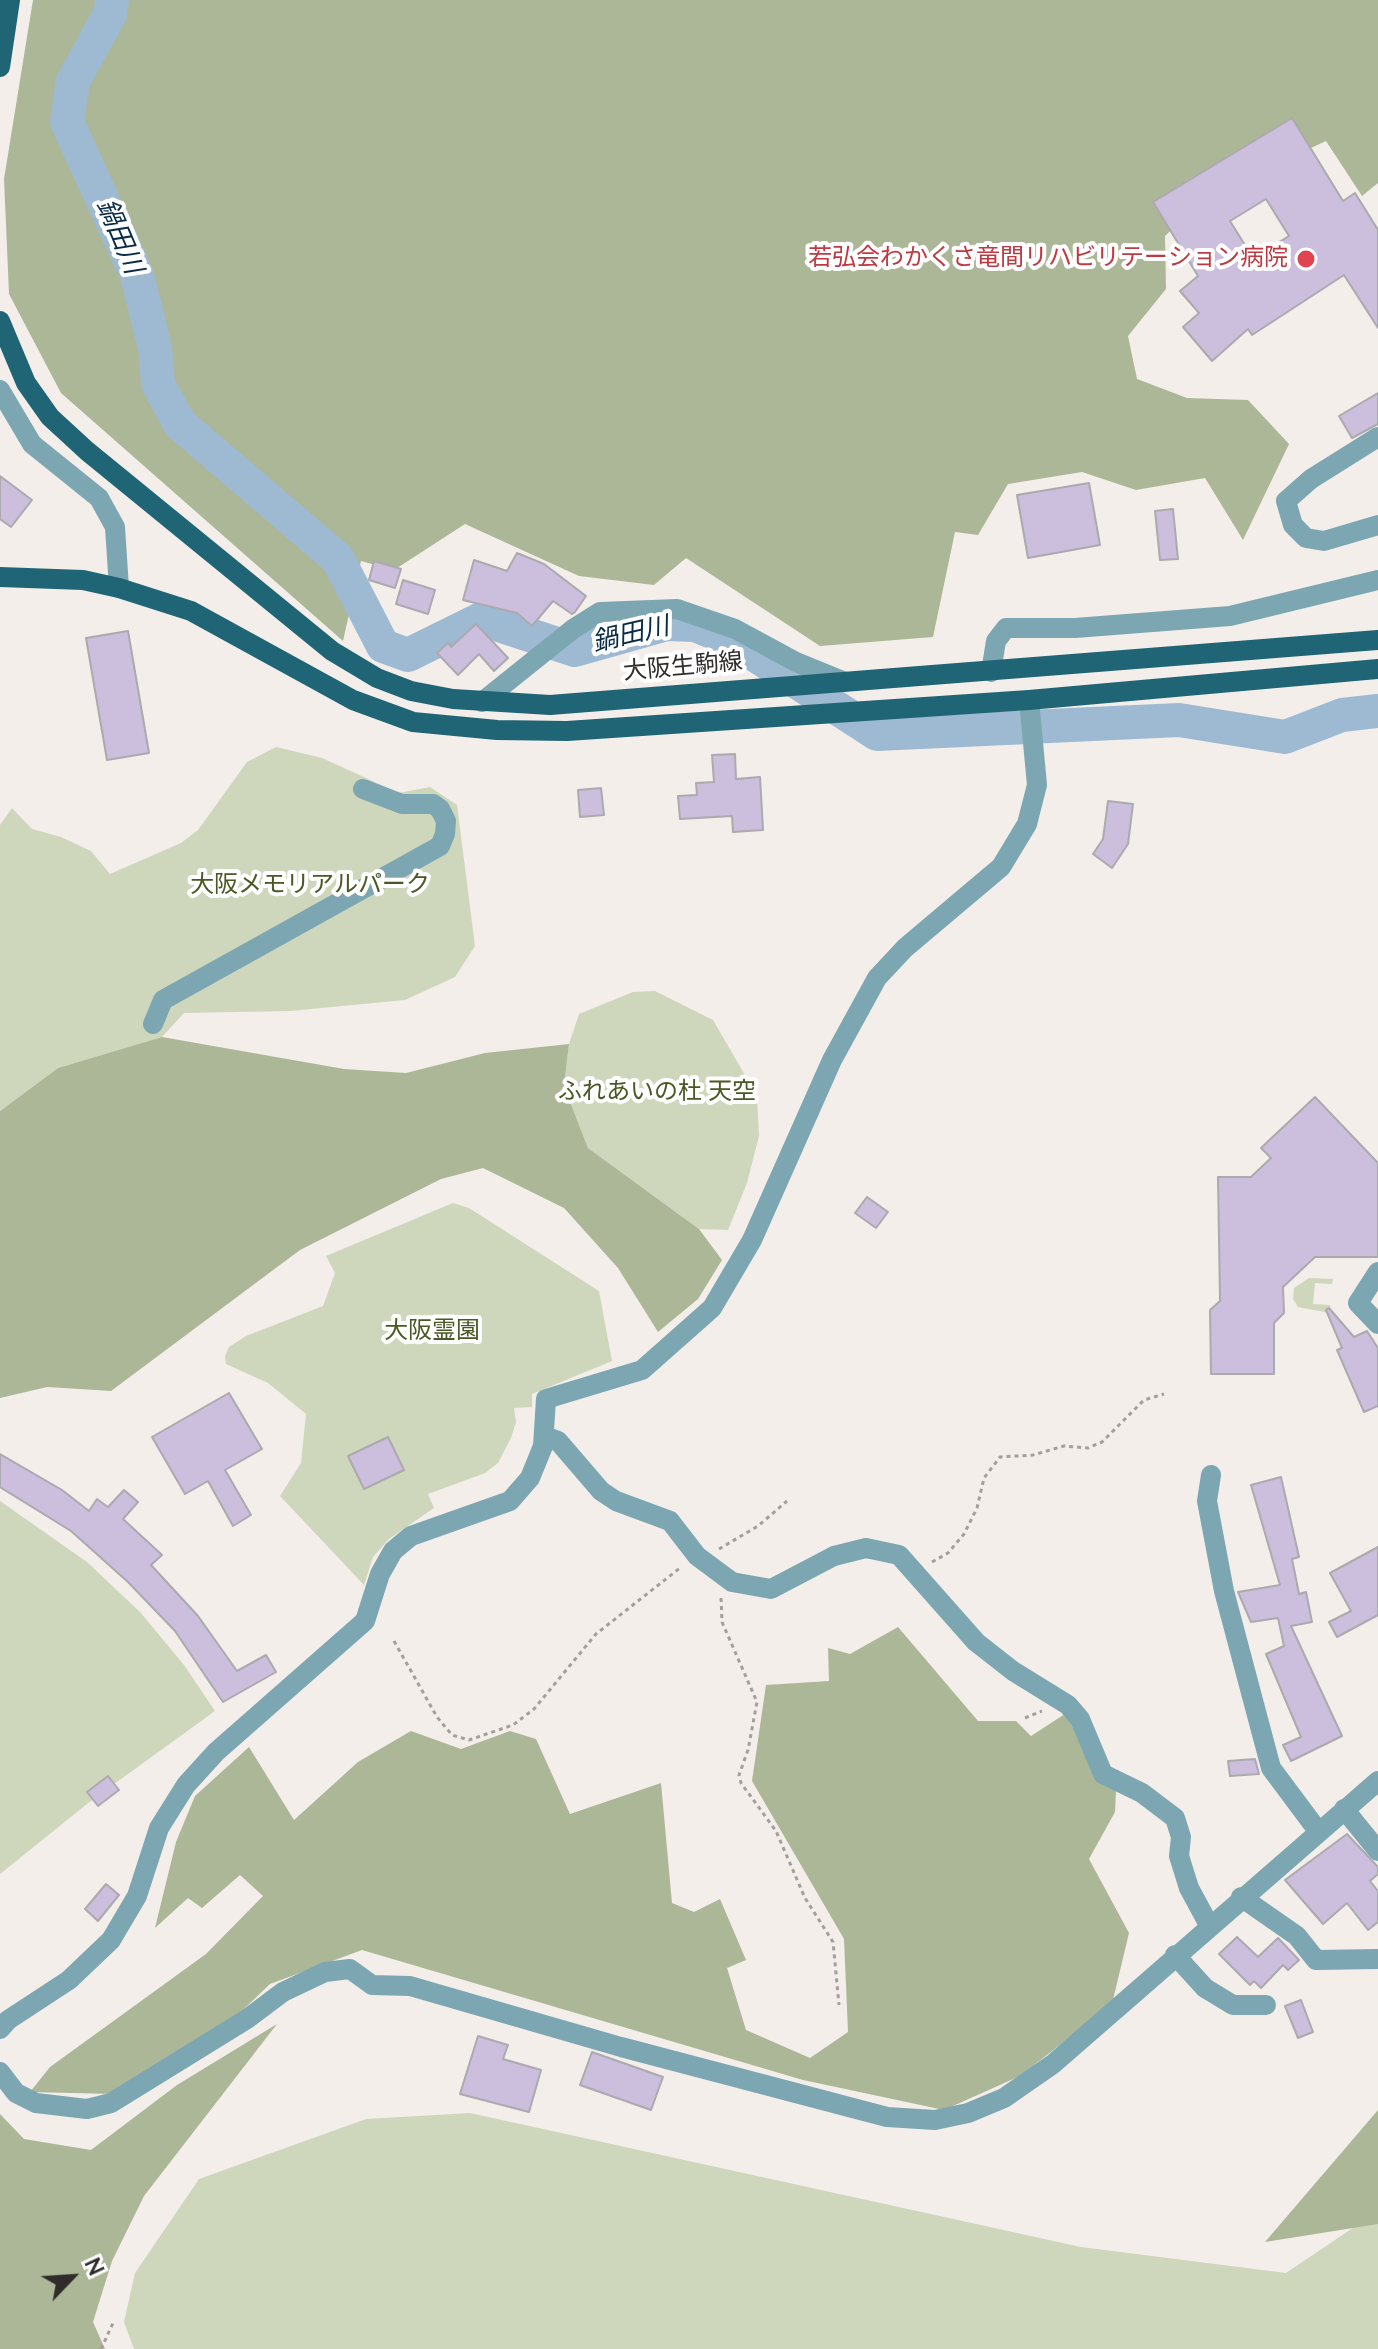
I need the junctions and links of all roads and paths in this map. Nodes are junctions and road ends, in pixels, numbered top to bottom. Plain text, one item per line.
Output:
1 (10, 0) edge
2 (0, 67) edge
3 (0, 321) edge
4 (0, 390) edge
5 (1378, 437) edge
6 (1378, 525) edge
7 (0, 577) edge
8 (1378, 580) edge
9 (119, 588) junction
10 (1378, 640) edge
11 (1378, 669) edge
12 (991, 672) junction
13 (845, 682) junction
14 (482, 702) junction
15 (1030, 708) junction
16 (363, 789) dead end
17 (153, 1024) dead end
18 (1378, 1272) edge
19 (1378, 1324) edge
20 (1164, 1394) dead end
21 (544, 1436) junction
22 (1211, 1475) dead end
23 (787, 1501) dead end
24 (697, 1556) junction
25 (914, 1571) junction
26 (729, 1580) junction
27 (394, 1641) dead end
28 (1378, 1781) edge
29 (1344, 1809) junction
30 (1318, 1831) junction
31 (1378, 1851) edge
32 (1241, 1897) junction
33 (1209, 1925) junction
34 (1175, 1955) junction
35 (1378, 1959) edge
36 (839, 2005) dead end
37 (1266, 2005) dead end
38 (0, 2029) edge
39 (0, 2072) edge
40 (114, 2321) dead end
41 (101, 2349) edge

1 - 2 main road
3 - 14 main road, 大阪生駒線
4 - 9 street
5 - 6 street
7 - 9 main road
8 - 12 street
9 - 15 main road
10 - 12 main road, 大阪生駒線
11 - 15 main road
12 - 13 main road, 大阪生駒線
13 - 14 main road, 大阪生駒線
13 - 14 street
15 - 21 street
16 - 17 street
18 - 19 street
20 - 25 path
21 - 24 street
21 - 38 street
22 - 30 street
23 - 24 path
24 - 26 street
24 - 27 path
25 - 26 street
25 - 33 street
26 - 36 path
28 - 29 street
29 - 30 street
29 - 31 street
30 - 32 street
32 - 33 street
32 - 35 street
33 - 34 street
34 - 37 street
34 - 39 street
40 - 41 path

